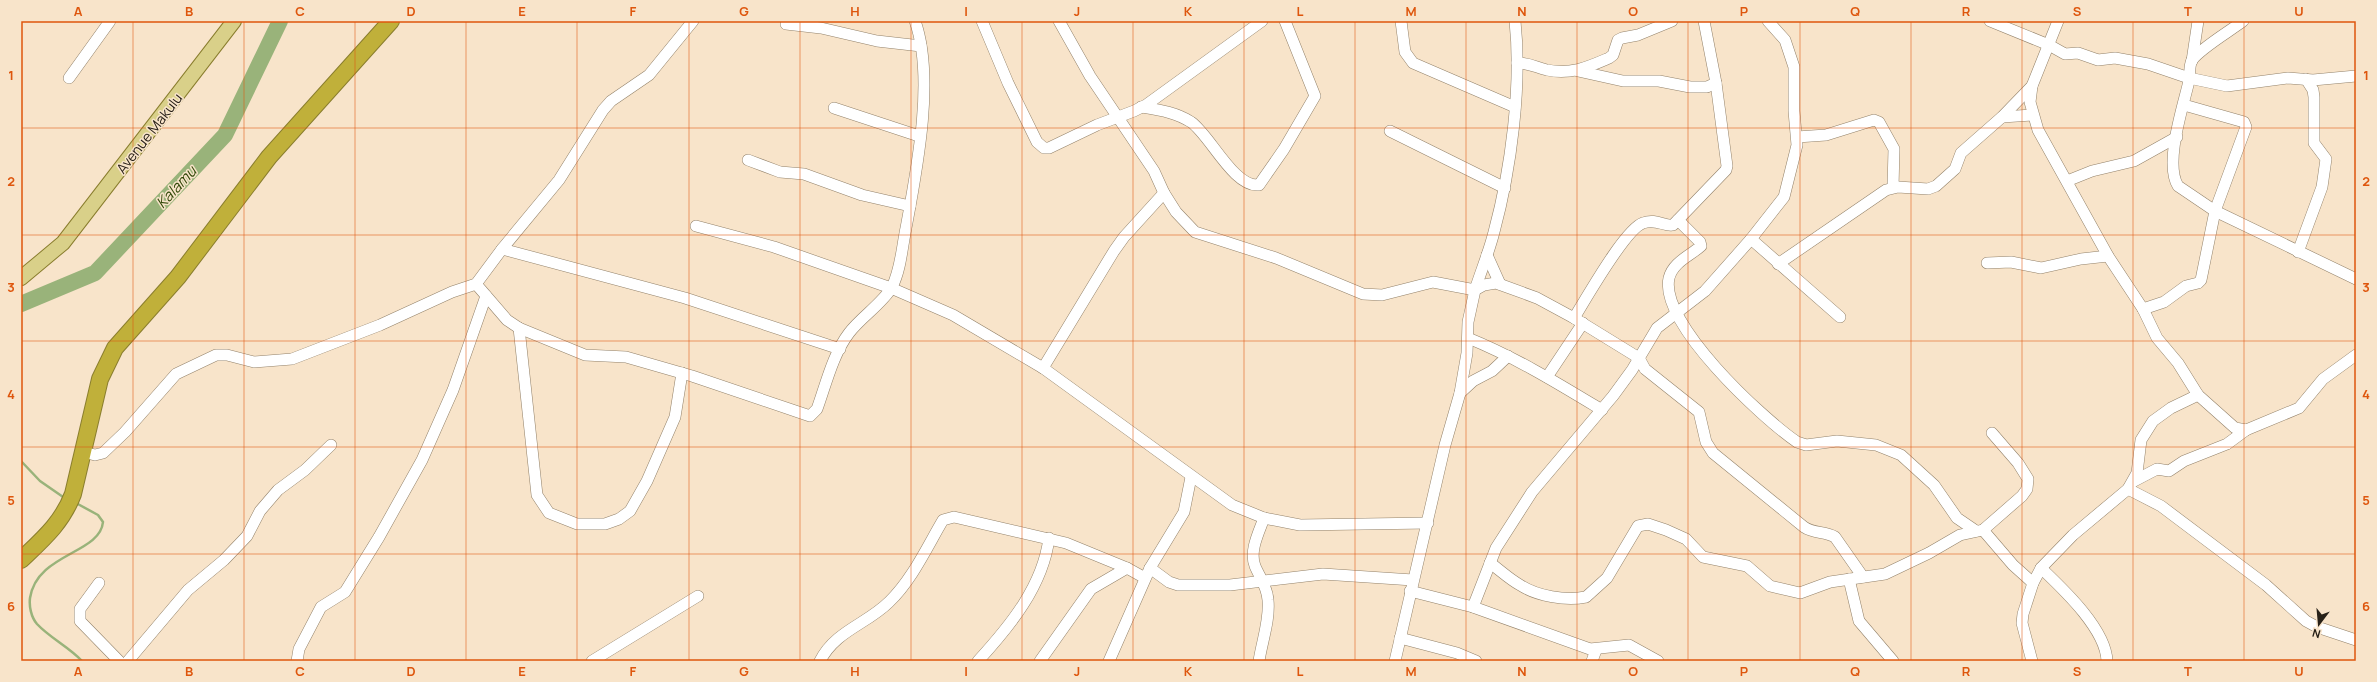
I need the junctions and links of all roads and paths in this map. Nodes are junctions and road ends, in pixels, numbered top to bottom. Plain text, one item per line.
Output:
1 (110, 21) edge
2 (234, 21) edge
3 (391, 21) edge
4 (915, 21) edge
5 (982, 21) edge
6 (1059, 21) edge
7 (1262, 21) edge
8 (1285, 21) edge
9 (1401, 21) edge
10 (1515, 21) edge
11 (1672, 21) edge
12 (1704, 21) edge
13 (1768, 21) edge
14 (1990, 21) edge
15 (2058, 21) edge
16 (2198, 21) edge
17 (2243, 21) edge
18 (692, 22) edge
19 (786, 24) dead end
20 (2049, 45) junction
21 (921, 46) junction
22 (2192, 61) junction
23 (1517, 63) junction
24 (1578, 71) junction
25 (2356, 76) edge
26 (69, 78) dead end
27 (2189, 78) junction
28 (2306, 79) junction
29 (1716, 83) junction
30 (2032, 86) junction
31 (2184, 105) junction
32 (1515, 107) junction
33 (834, 108) dead end
34 (1141, 108) junction
35 (2032, 115) junction
36 (1118, 116) junction
37 (2002, 117) junction
38 (1390, 131) dead end
39 (919, 136) junction
40 (1797, 137) junction
41 (2177, 137) junction
42 (748, 160) dead end
43 (2067, 181) junction
44 (1893, 187) junction
45 (1505, 188) junction
46 (1164, 193) junction
47 (910, 206) junction
48 (2215, 211) junction
49 (1678, 220) junction
50 (696, 226) dead end
51 (1751, 239) junction
52 (502, 249) junction
53 (2298, 252) junction
54 (1487, 255) junction
55 (2108, 256) junction
56 (1987, 263) dead end
57 (1778, 264) junction
58 (21, 278) edge
59 (2356, 279) edge
60 (476, 284) junction
61 (1500, 284) junction
62 (891, 288) junction
63 (1475, 290) junction
64 (486, 296) junction
65 (2143, 309) junction
66 (1675, 314) junction
67 (1840, 317) dead end
68 (1579, 320) junction
69 (518, 328) junction
70 (1468, 338) junction
71 (840, 349) junction
72 (2356, 355) edge
73 (1508, 356) junction
74 (1639, 358) junction
75 (1043, 368) junction
76 (682, 373) junction
77 (1547, 377) junction
78 (1460, 393) junction
79 (2198, 395) junction
80 (1602, 410) junction
81 (2246, 430) junction
82 (1992, 433) dead end
83 (331, 445) dead end
84 (83, 452) junction
85 (1191, 477) junction
86 (2131, 485) junction
87 (1264, 518) junction
88 (1428, 523) junction
89 (1980, 530) junction
90 (1049, 538) junction
91 (21, 560) edge
92 (1490, 563) junction
93 (1127, 568) junction
94 (2041, 568) junction
95 (1147, 573) junction
96 (1863, 577) junction
97 (1849, 579) junction
98 (1264, 581) junction
99 (100, 583) dead end
100 (2033, 583) junction
101 (1412, 586) junction
102 (698, 596) dead end
103 (1473, 607) junction
104 (1400, 638) junction
105 (2356, 640) edge
106 (1596, 650) junction
107 (119, 661) edge
108 (128, 661) edge
109 (297, 661) edge
110 (592, 661) edge
111 (820, 661) edge
112 (978, 661) edge
113 (1040, 661) edge
114 (1109, 661) edge
115 (1259, 661) edge
116 (1395, 661) edge
117 (1476, 661) edge
118 (1592, 661) edge
119 (1658, 661) edge
120 (1893, 661) edge
121 (2032, 661) edge
122 (2107, 661) edge

1 - 26 street
2 - 58 main road, Avenue Makulu
3 - 84 highway
4 - 21 street
5 - 36 street
6 - 36 street
7 - 34 street
8 - 34 street
9 - 32 street
10 - 23 street
11 - 24 street
12 - 29 street
13 - 40 street
14 - 20 street
15 - 20 street
16 - 22 street
17 - 22 street
18 - 52 street
19 - 21 street
20 - 27 street
20 - 30 street
21 - 39 street
22 - 27 street
23 - 24 street
23 - 32 street
24 - 29 street
25 - 28 street
27 - 28 street
27 - 31 street
28 - 53 street
29 - 49 street
30 - 35 street
30 - 37 street
31 - 41 street
31 - 48 street
32 - 45 street
33 - 39 street
34 - 36 street
35 - 37 street
35 - 43 street
36 - 46 street
37 - 44 street
38 - 45 street
39 - 47 street
40 - 44 street
40 - 51 street
41 - 43 street
41 - 48 street
42 - 47 street
43 - 55 street
44 - 57 street
45 - 54 street
46 - 63 street
46 - 75 street
47 - 62 street
48 - 53 street
48 - 65 street
49 - 66 street
49 - 68 street
50 - 62 street
51 - 57 street
51 - 66 street
52 - 60 street
52 - 71 street
53 - 59 street
54 - 61 street
54 - 63 street
55 - 56 street
55 - 65 street
57 - 67 street
60 - 64 street
60 - 84 street
61 - 63 street
61 - 68 street
62 - 71 street
62 - 75 street
63 - 70 street
64 - 69 street
64 - 109 street
65 - 79 street
66 - 74 street
66 - 89 street
68 - 74 street
68 - 77 street
69 - 76 street
69 - 76 street
70 - 73 street
70 - 78 street
71 - 76 street
72 - 81 street
73 - 77 street
73 - 78 street
74 - 80 street
74 - 96 street
75 - 85 street
77 - 80 street
78 - 88 street
79 - 81 street
79 - 86 street
80 - 92 street
81 - 86 street
82 - 89 street
83 - 108 street
84 - 91 highway
85 - 87 street
85 - 95 street
86 - 94 street
86 - 105 street
87 - 88 street
87 - 98 street
88 - 101 street
89 - 96 street
89 - 100 street
90 - 93 street
90 - 111 street
90 - 112 street
92 - 97 street
92 - 103 street
93 - 95 street
93 - 113 street
94 - 100 street
94 - 122 street
95 - 98 street
95 - 114 street
96 - 97 street
97 - 120 street
98 - 101 street
98 - 115 street
99 - 107 street
100 - 121 street
101 - 103 street
101 - 104 street
102 - 110 street
103 - 106 street
104 - 116 street
104 - 117 street
106 - 118 street
106 - 119 street

